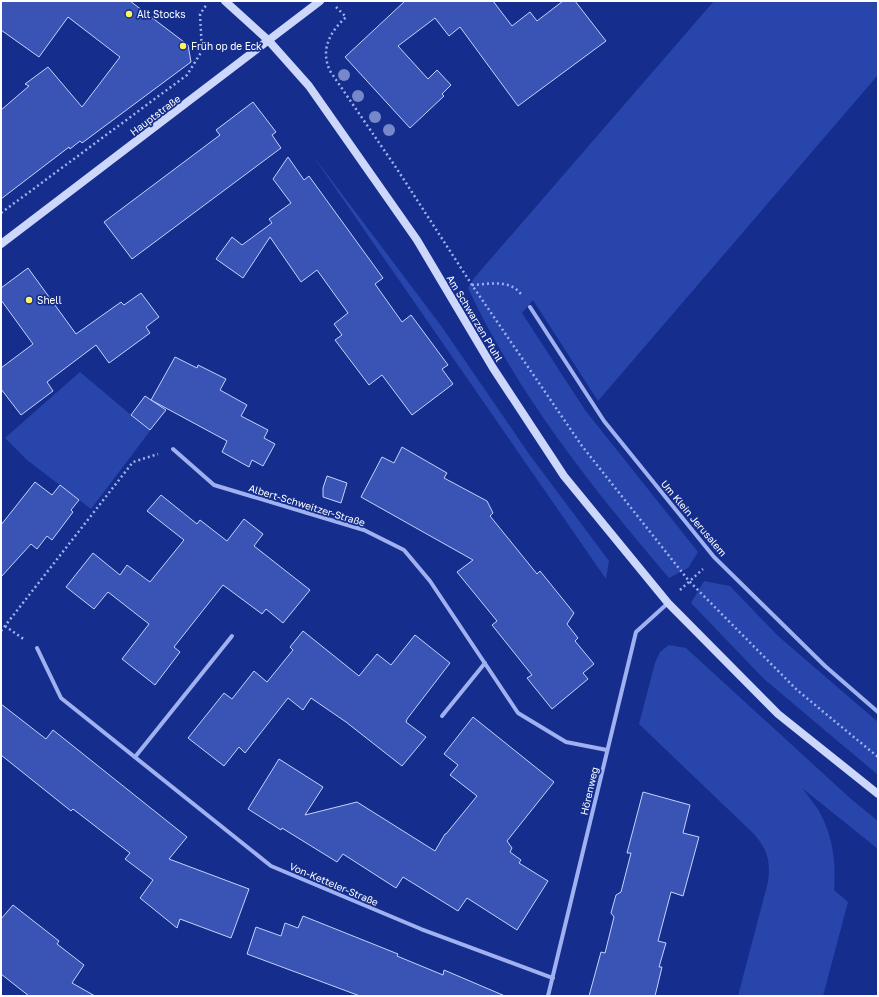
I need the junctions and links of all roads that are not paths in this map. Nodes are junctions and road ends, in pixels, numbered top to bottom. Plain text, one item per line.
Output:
1 (225, 1) edge
2 (320, 1) edge
3 (269, 41) junction
4 (1, 244) edge
5 (530, 307) road end
6 (173, 449) road end
7 (668, 602) junction
8 (232, 636) dead end
9 (37, 648) road end
10 (485, 663) junction
11 (878, 712) edge
12 (442, 716) dead end
13 (607, 750) junction
14 (135, 757) junction
15 (878, 794) edge
16 (553, 978) junction
17 (548, 996) edge

1 - 3 main road, Am Schwarzen Pfuhl
2 - 3 main road, Hauptstraße
3 - 4 main road, Hauptstraße
3 - 7 main road, Am Schwarzen Pfuhl
5 - 11 street, Um Klein Jerusalem
6 - 10 street, Albert-Schweitzer-Straße
7 - 13 street, Hörenweg
7 - 15 main road, Am Schwarzen Pfuhl
8 - 14 street
9 - 14 street, Von-Ketteler-Straße
10 - 12 street
10 - 13 street, Albert-Schweitzer-Straße
13 - 16 street, Hörenweg
14 - 16 street, Von-Ketteler-Straße
16 - 17 street, Hörenweg

